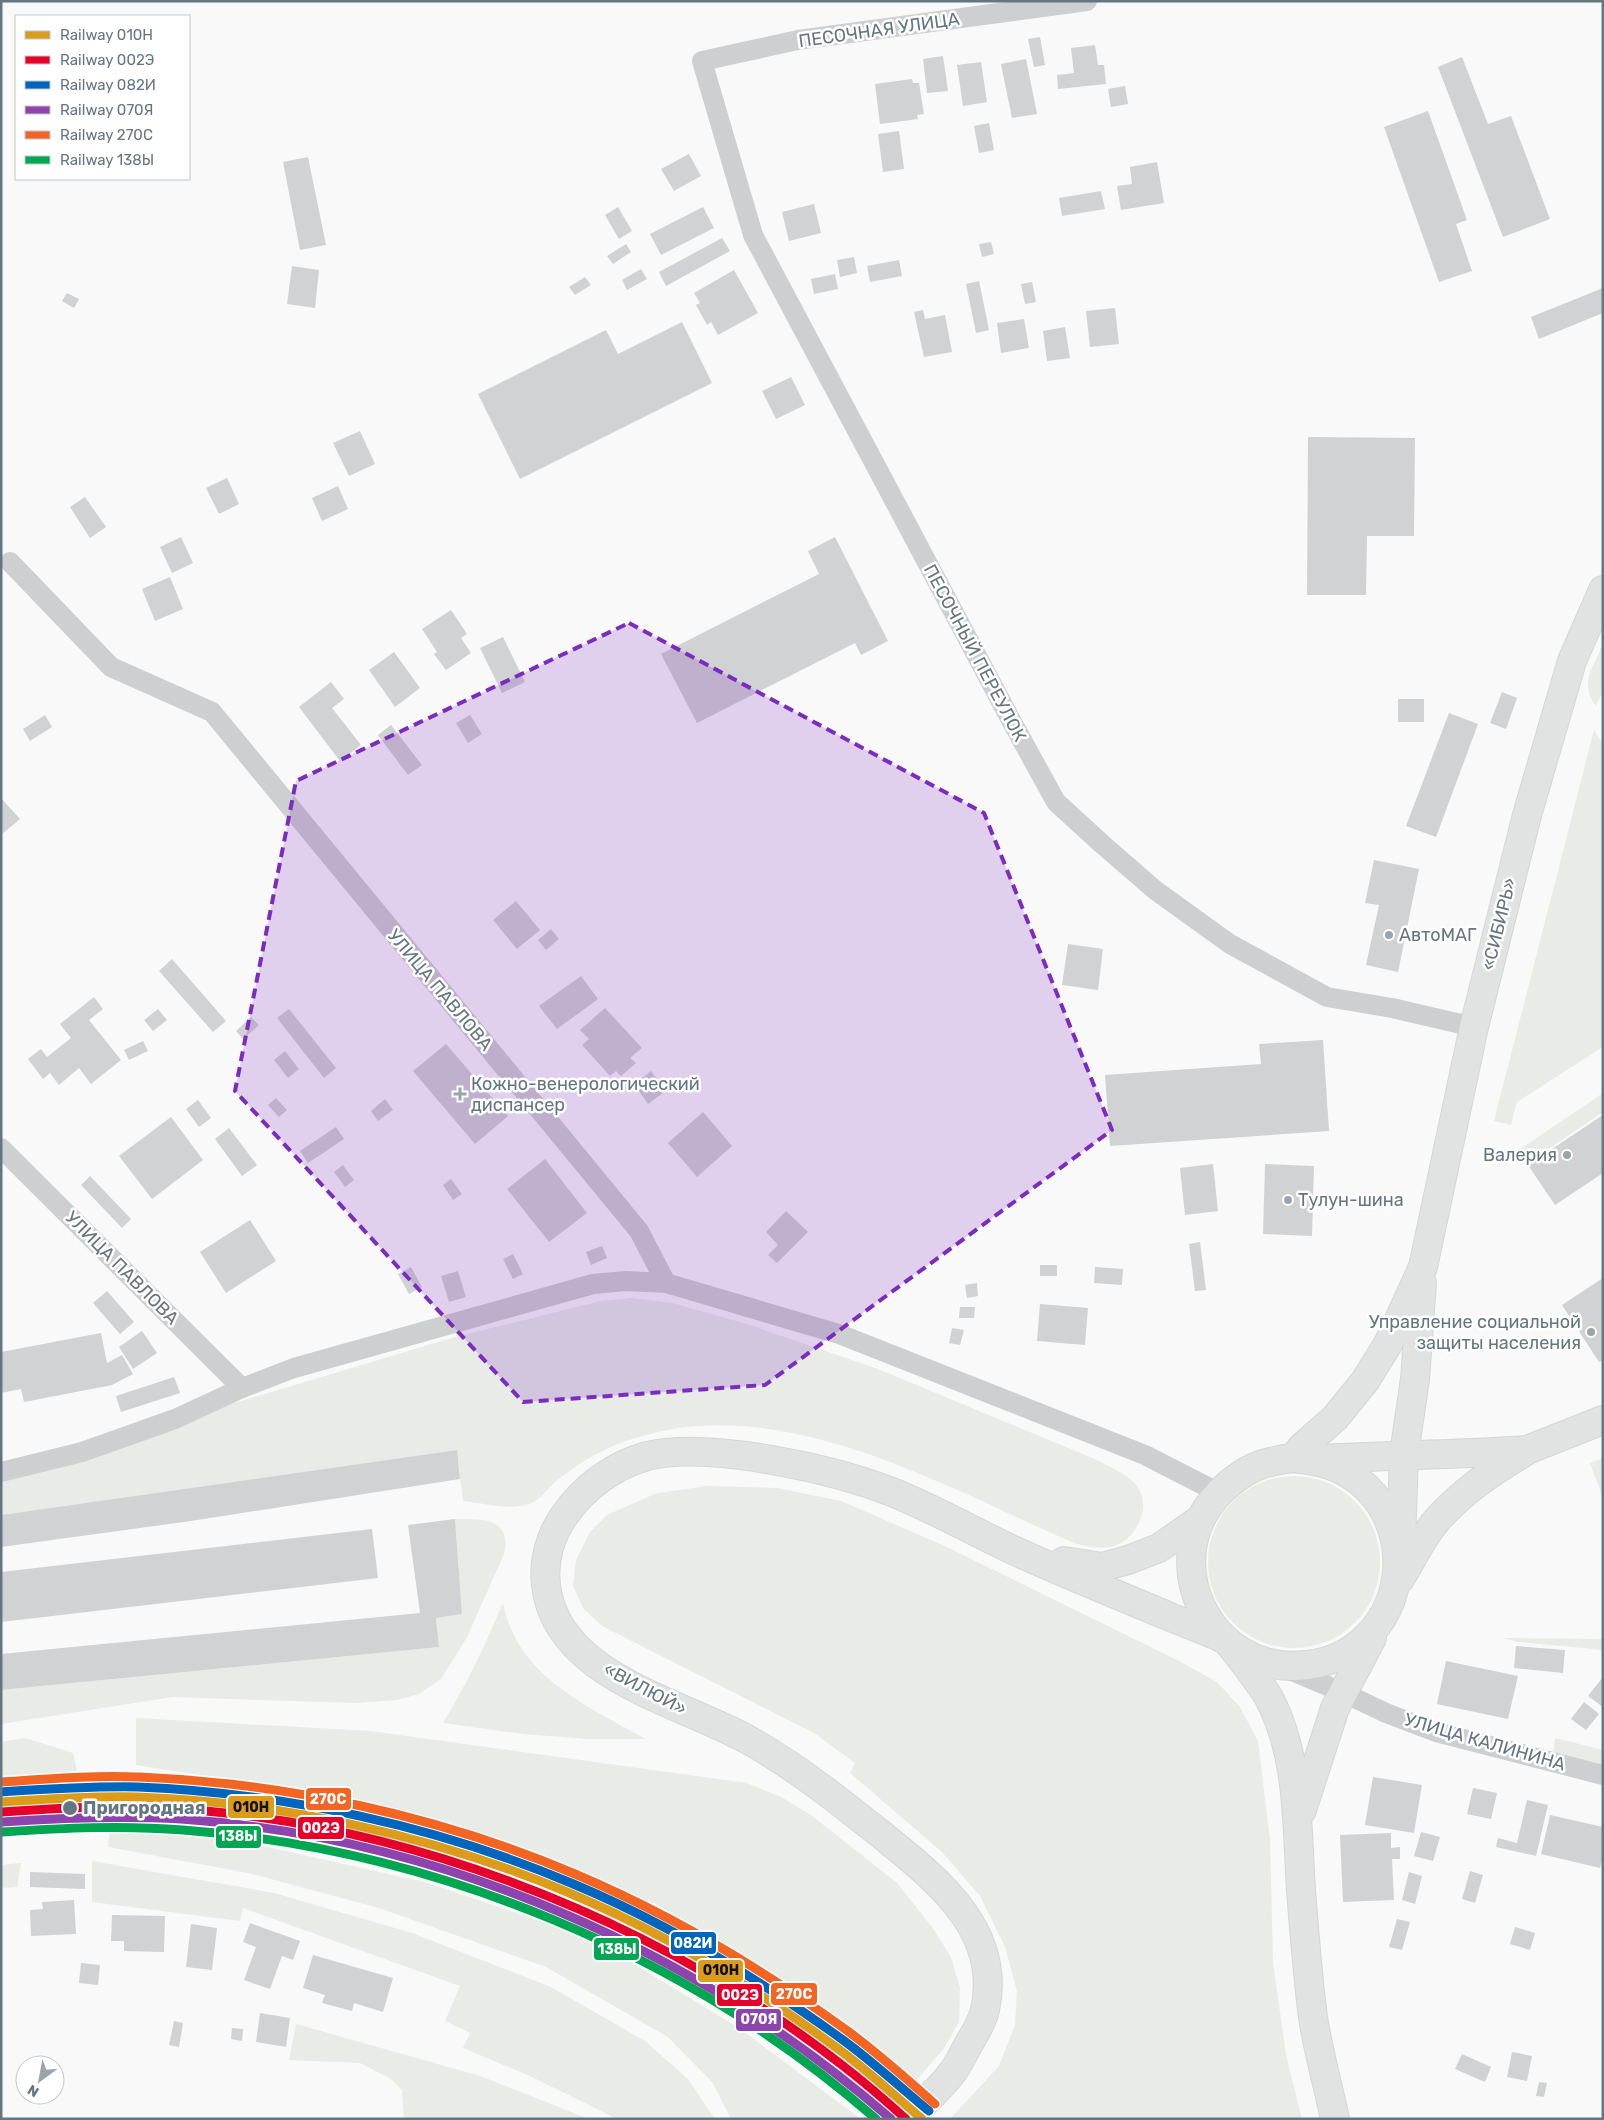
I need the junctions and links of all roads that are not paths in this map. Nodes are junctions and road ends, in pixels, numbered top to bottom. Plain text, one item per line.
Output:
1 (1087, 1) edge
2 (702, 61) joint
3 (10, 562) dead end
4 (1603, 590) edge
5 (1474, 1027) junction
6 (1, 1148) edge
7 (1423, 1267) junction
8 (666, 1283) junction
9 (242, 1388) junction
10 (1603, 1420) edge
11 (1527, 1450) junction
12 (1404, 1454) junction
13 (1303, 1459) junction
14 (1, 1472) edge
15 (1219, 1493) junction
16 (1199, 1520) junction
17 (1021, 1554) junction
18 (1396, 1585) junction
19 (1382, 1619) junction
20 (1226, 1640) junction
21 (1276, 1665) junction
22 (1342, 1692) junction
23 (1603, 1775) edge
24 (1297, 1826) junction
25 (908, 2119) edge
26 (1335, 2119) edge

1 - 2 street, ПЕСОЧНАЯ УЛИЦА
2 - 5 street, ПЕСОЧНЫЙ ПЕРЕУЛОК
3 - 8 street, УЛИЦА ПАВЛОВА
4 - 5 main road, «СИБИРЬ»
5 - 7 main road, «СИБИРЬ»
6 - 9 street, УЛИЦА ПАВЛОВА
7 - 12 main road
7 - 13 main road
8 - 9 street
8 - 15 street
9 - 14 street
10 - 11 main road
11 - 12 main road
11 - 18 main road
12 - 13 main road
12 - 18 main road
13 - 15 main road
13 - 18 main road
15 - 16 main road
16 - 17 main road
16 - 20 main road
17 - 20 main road
17 - 25 main road, «ВИЛЮЙ»
18 - 19 main road
19 - 21 main road
19 - 22 main road
20 - 21 main road
20 - 24 main road
21 - 22 street, УЛИЦА КАЛИНИНА
22 - 23 street, УЛИЦА КАЛИНИНА
22 - 24 main road
24 - 26 main road

